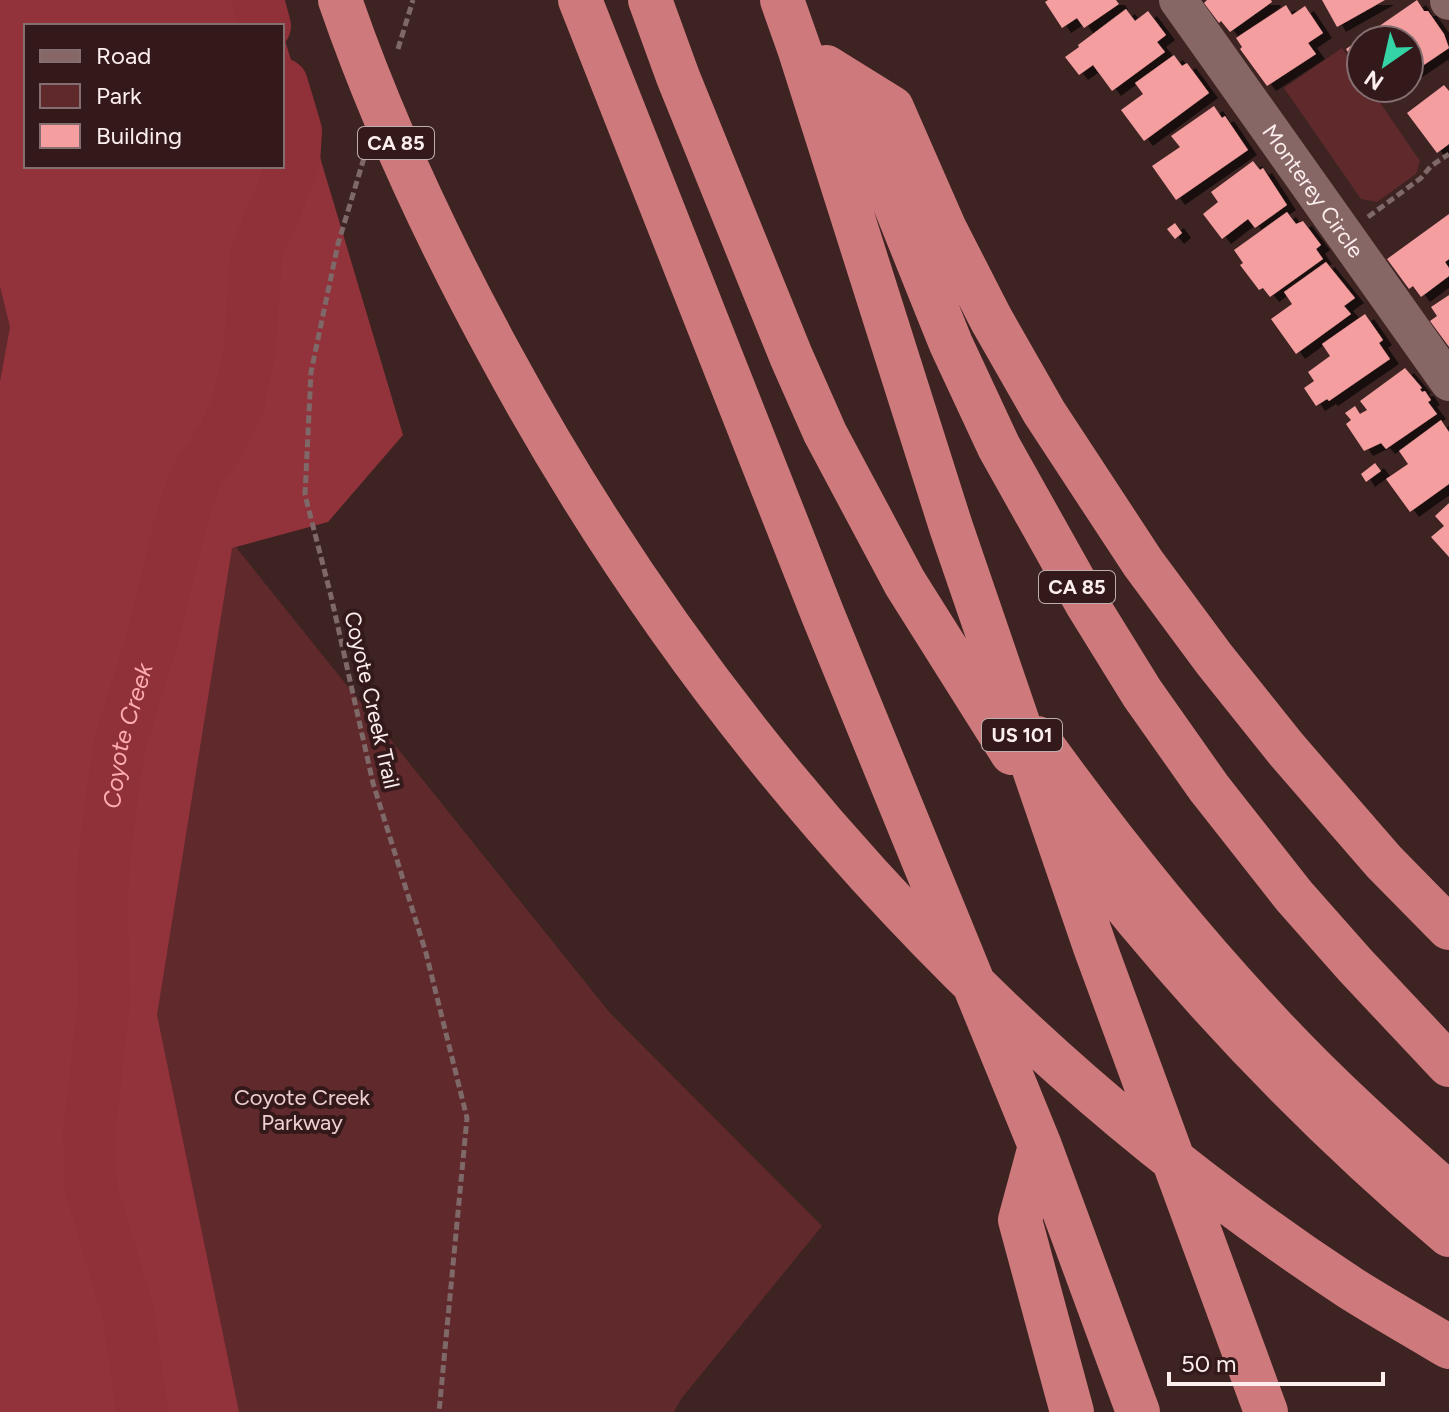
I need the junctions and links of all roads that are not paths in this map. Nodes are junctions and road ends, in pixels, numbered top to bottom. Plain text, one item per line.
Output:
1 (340, 0) edge
2 (580, 0) edge
3 (650, 0) edge
4 (681, 0) edge
5 (782, 0) edge
6 (1178, 0) edge
7 (800, 51) junction
8 (804, 350) junction
9 (1449, 382) edge
10 (1449, 928) edge
11 (1262, 1039) junction
12 (1449, 1065) edge
13 (1040, 1146) junction
14 (1449, 1194) edge
15 (1449, 1235) edge
16 (1449, 1347) edge
17 (1072, 1412) edge
18 (1138, 1412) edge
19 (1266, 1412) edge

1 - 16 highway, CA 85
2 - 13 highway
3 - 8 highway
4 - 8 highway
5 - 7 highway, US 101
6 - 9 street, Monterey Circle
7 - 10 highway
7 - 12 highway, CA 85
7 - 19 highway, US 101
8 - 11 highway
11 - 14 highway
11 - 15 highway
13 - 17 highway
13 - 18 highway

